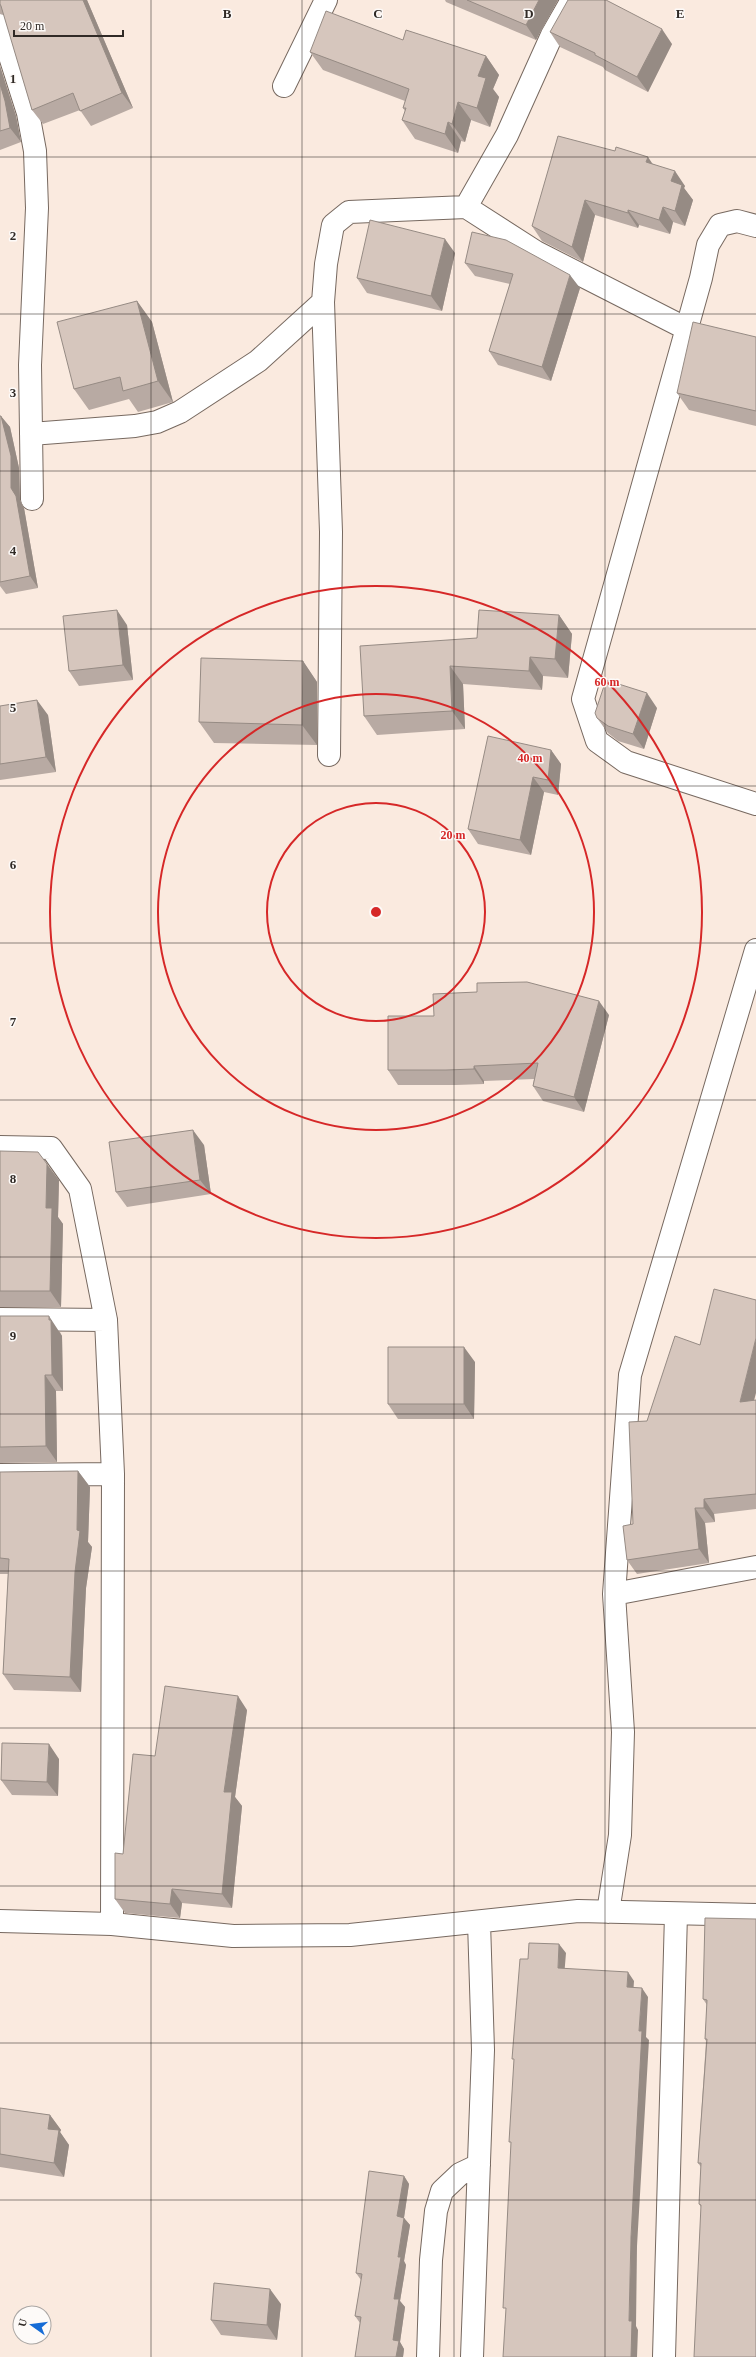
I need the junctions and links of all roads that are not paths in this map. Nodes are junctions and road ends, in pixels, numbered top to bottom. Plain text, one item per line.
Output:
1 (326, 0) edge
2 (572, 0) edge
3 (0, 25) edge
4 (284, 86) dead end
5 (466, 207) junction
6 (756, 226) edge
7 (323, 302) junction
8 (687, 329) junction
9 (31, 434) junction
10 (32, 499) dead end
11 (329, 755) dead end
12 (756, 804) edge
13 (756, 950) edge
14 (0, 1147) edge
15 (0, 1319) edge
16 (106, 1320) junction
17 (113, 1474) junction
18 (0, 1475) edge
19 (756, 1567) edge
20 (614, 1594) junction
21 (608, 1912) junction
22 (676, 1914) junction
23 (756, 1915) edge
24 (0, 1921) edge
25 (479, 1922) junction
26 (112, 1924) junction
27 (479, 2165) junction
28 (428, 2357) edge
29 (472, 2357) edge
30 (664, 2357) edge

1 - 4 street
2 - 5 street
3 - 9 street
5 - 7 street
5 - 8 street
6 - 8 street
7 - 9 street
7 - 11 street
8 - 12 street
9 - 10 street
13 - 20 street
14 - 16 street
15 - 16 street
16 - 17 street
17 - 18 street
17 - 26 street
19 - 20 street
20 - 21 street
21 - 22 street
21 - 25 street
22 - 23 street
22 - 30 street
24 - 26 street
25 - 26 street
25 - 27 street
27 - 28 street
27 - 29 street

